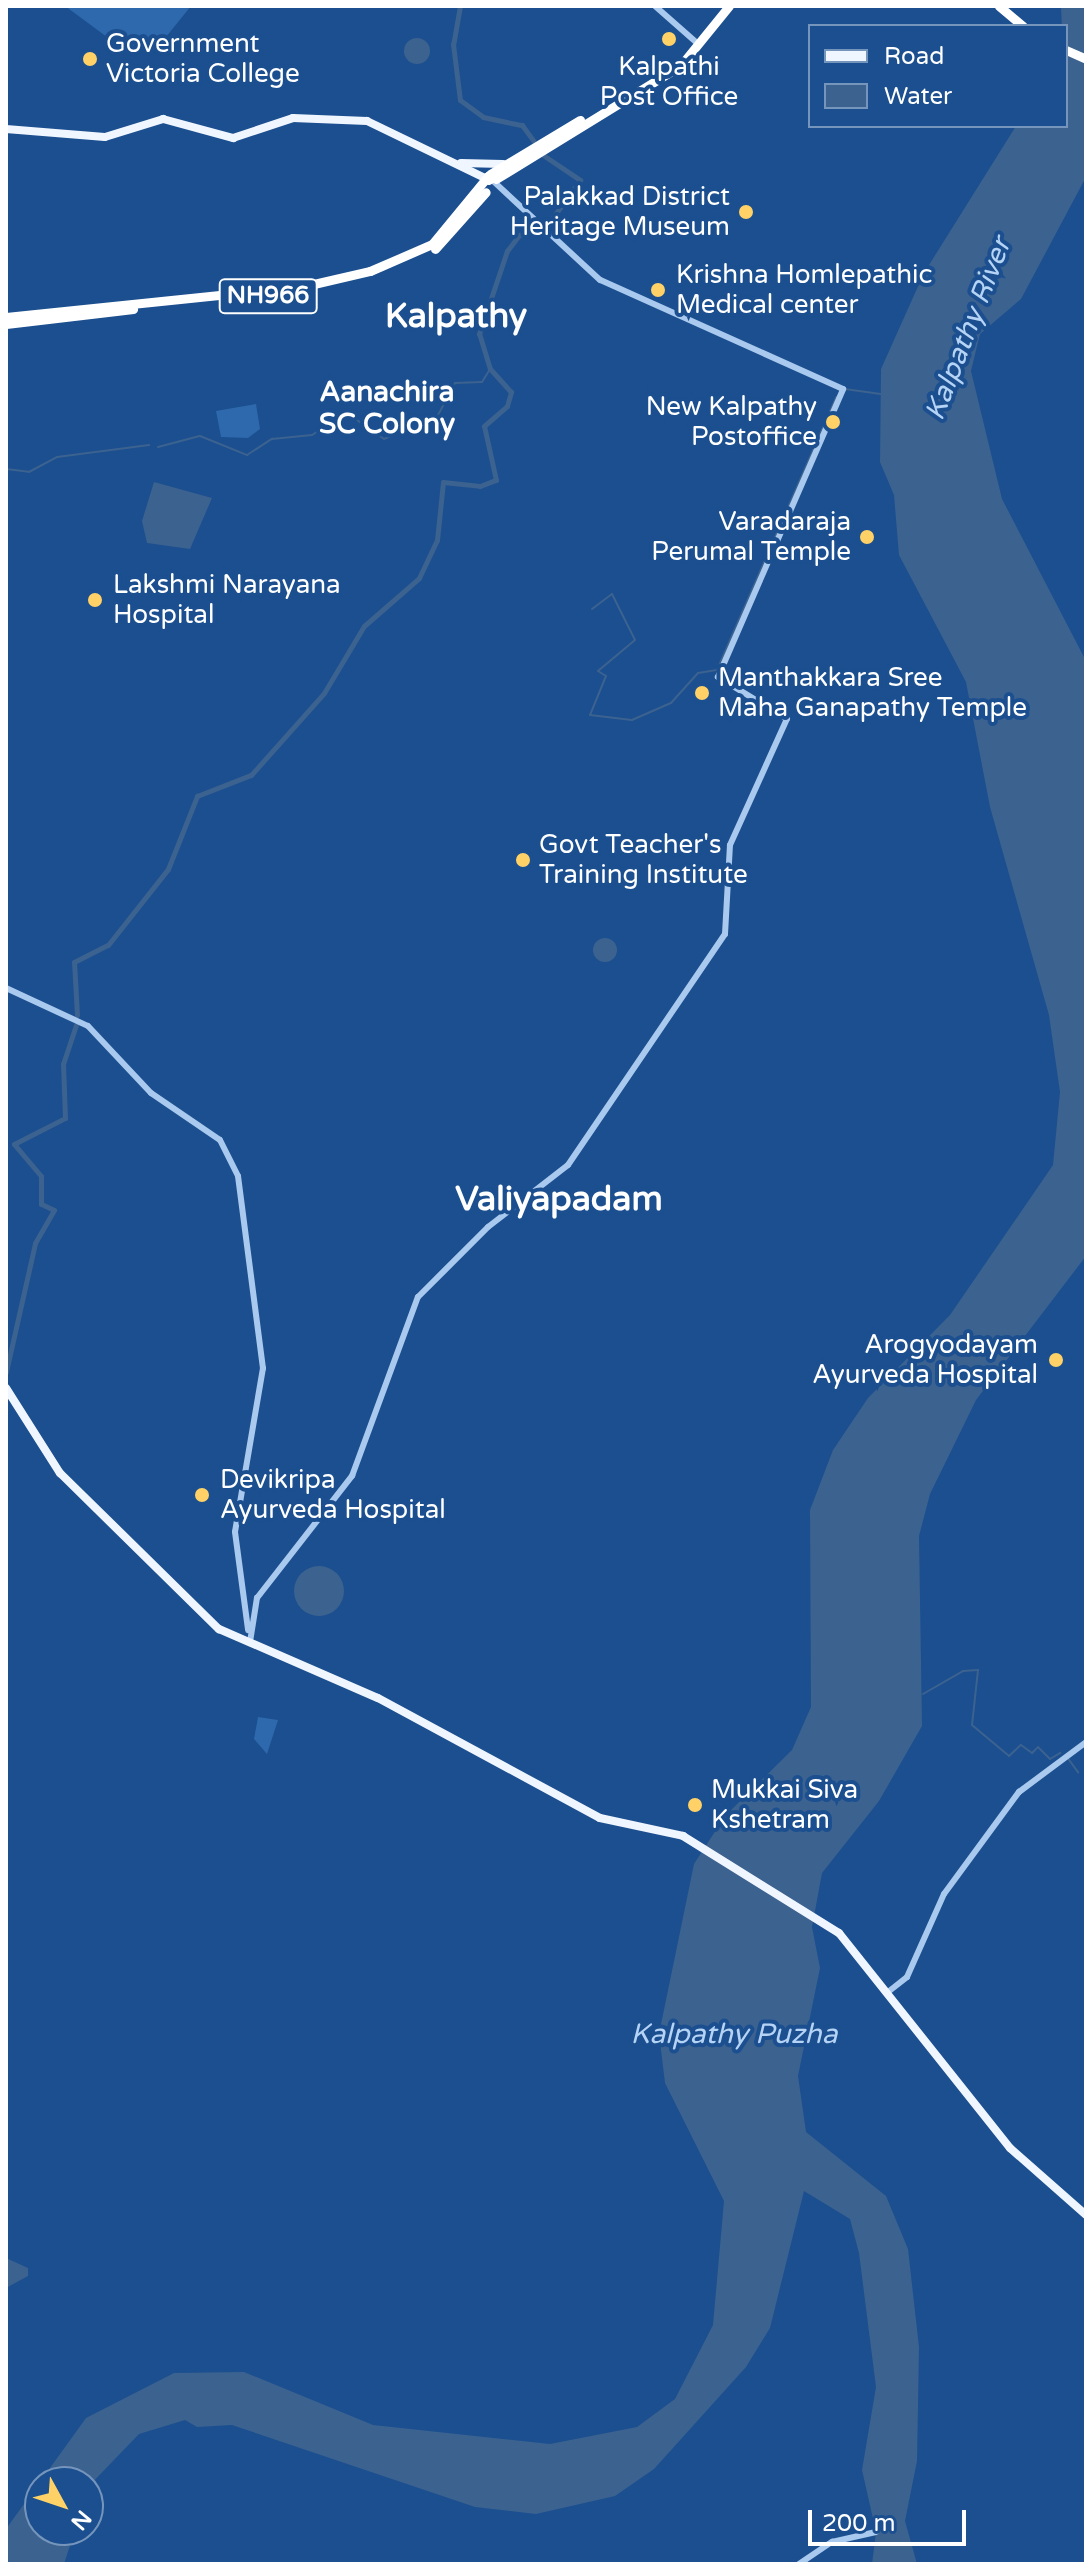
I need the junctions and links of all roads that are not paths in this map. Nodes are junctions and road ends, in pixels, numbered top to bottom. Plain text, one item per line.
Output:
1 (655, 6) edge
2 (727, 6) edge
3 (999, 6) edge
4 (1021, 24) edge
5 (697, 43) junction
6 (6, 129) edge
7 (452, 161) junction
8 (503, 164) junction
9 (491, 180) junction
10 (6, 317) edge
11 (6, 324) edge
12 (6, 988) edge
13 (8, 1392) edge
14 (250, 1642) junction
15 (1086, 1742) edge
16 (888, 1992) junction
17 (1086, 2215) edge
18 (876, 2532) dead end
19 (799, 2564) edge

1 - 5 street
2 - 5 highway, NH966
2 - 9 highway, NH966
3 - 4 highway
5 - 8 highway, NH966
6 - 7 main road
7 - 8 main road
7 - 9 main road
8 - 9 highway, NH966
9 - 10 highway, NH966
9 - 11 highway, NH966
9 - 14 street
12 - 14 street
13 - 14 main road
14 - 16 main road
15 - 16 street
16 - 17 main road
18 - 19 street

